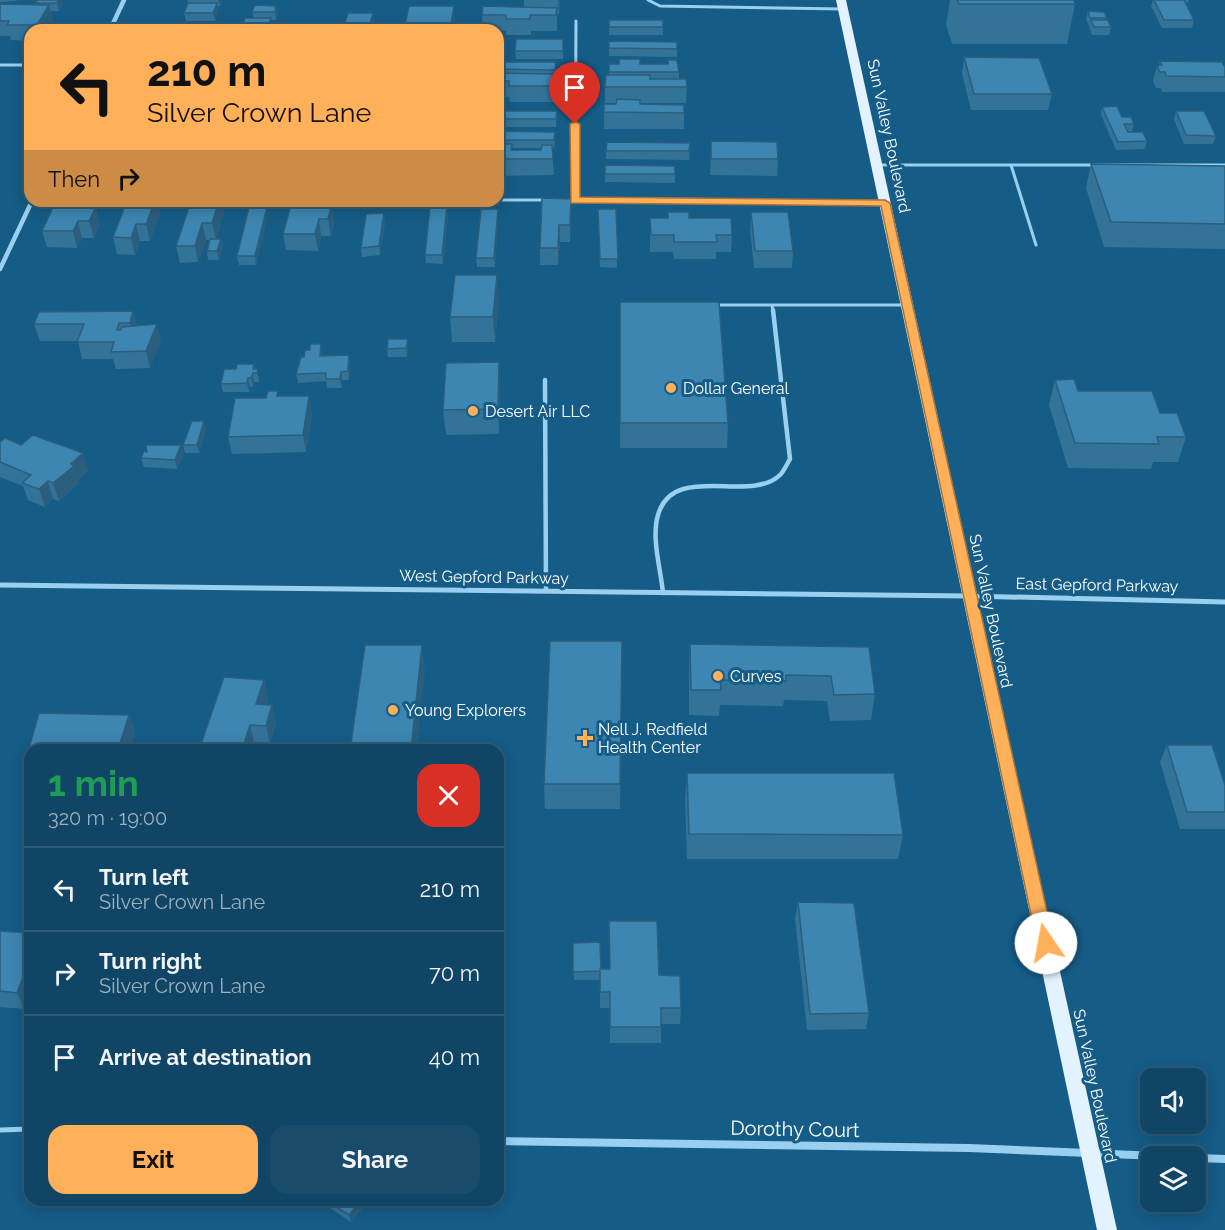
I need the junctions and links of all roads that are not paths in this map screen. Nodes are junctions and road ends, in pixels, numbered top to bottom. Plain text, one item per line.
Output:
1 (124, 0) edge
2 (648, 0) edge
3 (842, 5) edge
4 (576, 21) dead end
5 (113, 24) edge
6 (0, 65) edge
7 (24, 65) edge
8 (877, 165) junction
9 (1011, 165) junction
10 (1225, 165) edge
11 (504, 200) edge
12 (555, 200) edge
13 (565, 201) edge
14 (575, 201) junction
15 (885, 203) junction
16 (29, 207) edge
17 (1036, 245) dead end
18 (2, 262) edge
19 (0, 269) edge
20 (713, 305) edge
21 (772, 305) junction
22 (907, 305) junction
23 (545, 380) dead end
24 (0, 585) edge
25 (546, 591) junction
26 (663, 593) junction
27 (968, 596) junction
28 (1225, 602) edge
29 (24, 1129) edge
30 (0, 1130) edge
31 (504, 1142) edge
32 (1092, 1154) junction
33 (1140, 1155) edge
34 (1206, 1158) edge
35 (1225, 1159) edge
36 (1107, 1230) edge

1 - 5 street
2 - 3 lane
3 - 8 main road, Sun Valley Boulevard
4 - 14 lane
6 - 7 lane
8 - 9 lane
8 - 15 main road, Sun Valley Boulevard
9 - 10 lane
9 - 17 lane
11 - 12 lane
13 - 14 lane
14 - 15 lane
15 - 22 main road, Sun Valley Boulevard
16 - 18 street
18 - 19 street
20 - 21 lane
21 - 22 lane
21 - 26 lane
22 - 27 main road, Sun Valley Boulevard
23 - 25 lane
24 - 25 street, West Gepford Parkway
25 - 26 street, West Gepford Parkway
26 - 27 street, West Gepford Parkway
27 - 28 street, East Gepford Parkway
27 - 32 main road, Sun Valley Boulevard
29 - 30 lane
31 - 32 street, Dorothy Court
32 - 33 street, Dorothy Court
32 - 36 main road, Sun Valley Boulevard
34 - 35 street

